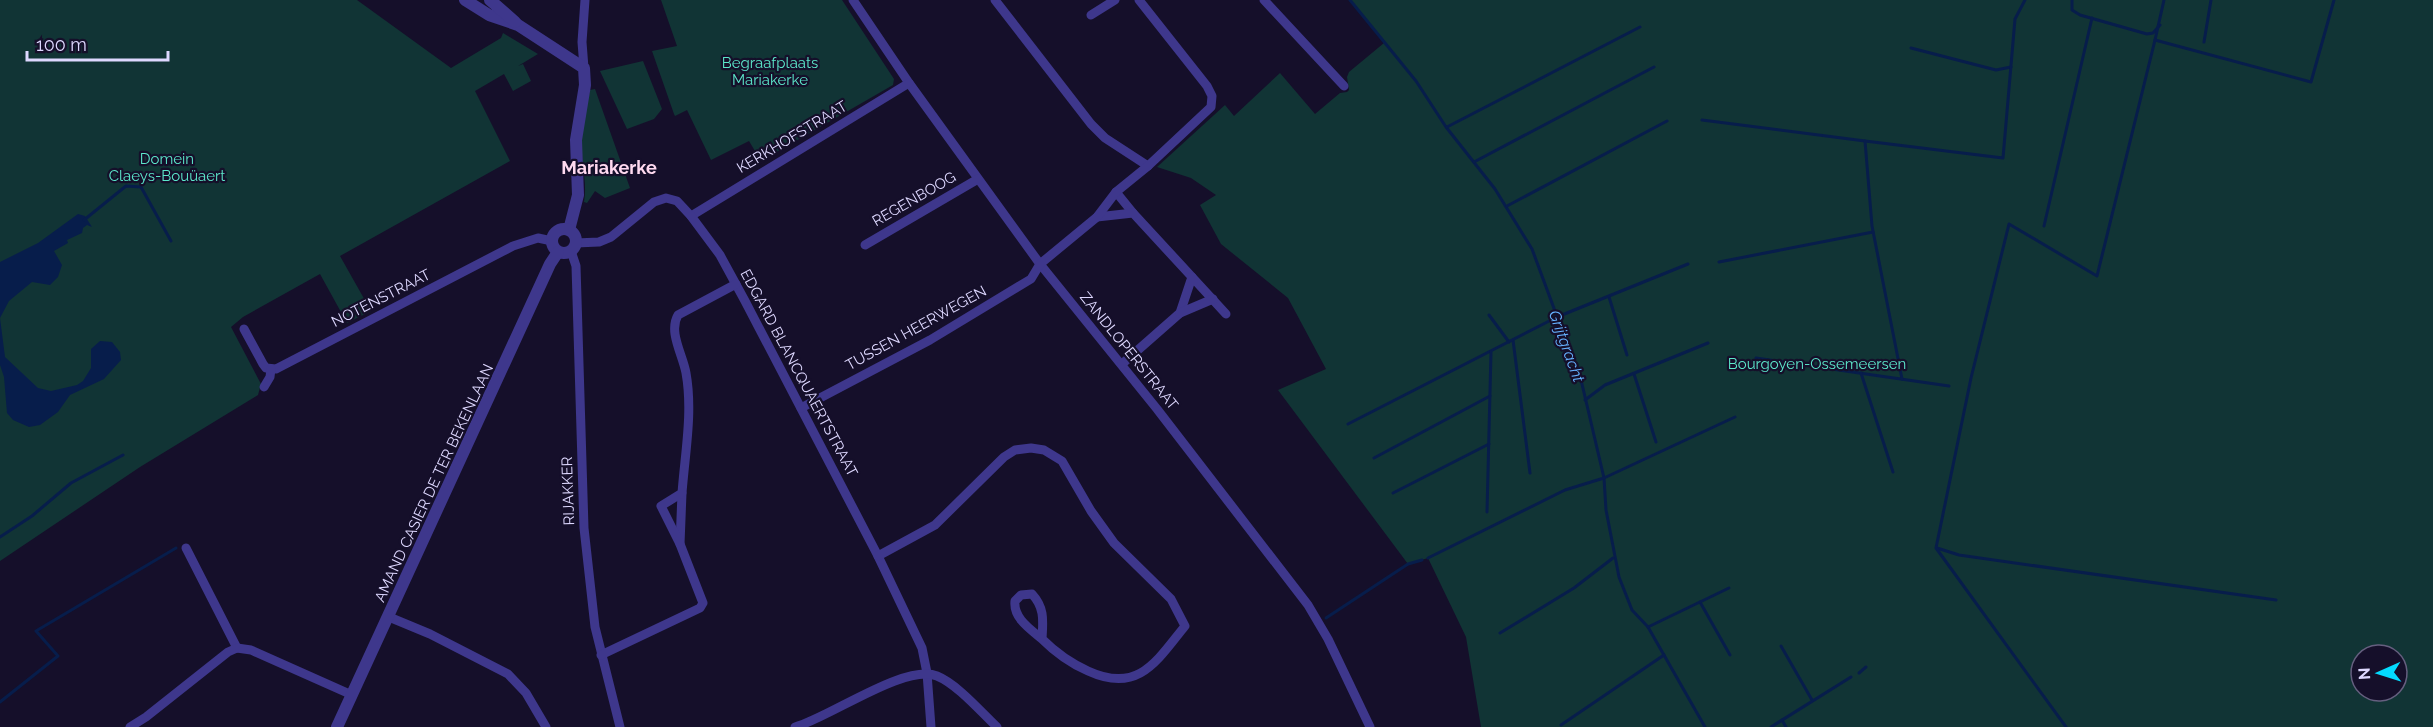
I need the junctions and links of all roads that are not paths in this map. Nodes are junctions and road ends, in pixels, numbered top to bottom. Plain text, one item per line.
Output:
1 (465, 0) edge
2 (490, 0) edge
3 (585, 0) edge
4 (853, 0) edge
5 (995, 0) edge
6 (1115, 0) edge
7 (1139, 0) edge
8 (1264, 0) edge
9 (1091, 15) dead end
10 (518, 25) junction
11 (584, 68) junction
12 (909, 83) junction
13 (1344, 86) dead end
14 (1148, 166) junction
15 (978, 179) junction
16 (1116, 192) junction
17 (1132, 213) junction
18 (691, 216) junction
19 (1097, 217) junction
20 (569, 230) junction
21 (865, 245) dead end
22 (564, 247) junction
23 (1040, 264) junction
24 (1192, 277) junction
25 (736, 284) junction
26 (1213, 299) junction
27 (1180, 314) junction
28 (1226, 314) dead end
29 (243, 329) dead end
30 (1122, 364) junction
31 (271, 369) junction
32 (264, 387) dead end
33 (801, 408) junction
34 (682, 492) junction
35 (680, 544) junction
36 (186, 548) dead end
37 (878, 556) junction
38 (389, 617) junction
39 (1042, 639) junction
40 (237, 648) junction
41 (601, 655) junction
42 (927, 673) junction
43 (352, 695) junction
44 (130, 727) edge
45 (337, 727) edge
46 (546, 727) edge
47 (620, 727) edge
48 (795, 727) edge
49 (931, 727) edge
50 (997, 727) edge
51 (1370, 727) edge

1 - 10 street
2 - 10 street
3 - 11 street
4 - 12 street, ZANDLOPERSTRAAT
5 - 14 street
6 - 9 street
7 - 14 street, TUSSEN HEERWEGEN
8 - 13 street
10 - 11 street
11 - 20 street
12 - 15 street, ZANDLOPERSTRAAT
12 - 18 street, KERKHOFSTRAAT
14 - 16 street, TUSSEN HEERWEGEN
15 - 21 street, REGENBOOG
15 - 23 street, ZANDLOPERSTRAAT
16 - 17 street
16 - 19 street, TUSSEN HEERWEGEN
17 - 19 street
17 - 24 street
18 - 22 street, EDGARD BLANCQUAERTSTRAAT
18 - 25 street, EDGARD BLANCQUAERTSTRAAT
19 - 23 street, TUSSEN HEERWEGEN
20 - 22 street
20 - 22 street
22 - 31 street, NOTENSTRAAT
22 - 38 street, AMAND CASIER DE TER BEKENLAAN
22 - 41 street, RIJAKKER
23 - 30 street, ZANDLOPERSTRAAT
23 - 33 street, TUSSEN HEERWEGEN
24 - 26 street
24 - 27 street
25 - 33 street, EDGARD BLANCQUAERTSTRAAT
25 - 34 street
26 - 27 street
26 - 28 street
27 - 30 street
29 - 31 street
30 - 51 street, ZANDLOPERSTRAAT
31 - 32 street
33 - 37 street, EDGARD BLANCQUAERTSTRAAT
34 - 35 street
34 - 35 street
35 - 41 street
36 - 40 street
37 - 39 street
37 - 42 street, EDGARD BLANCQUAERTSTRAAT
38 - 43 street, AMAND CASIER DE TER BEKENLAAN
38 - 46 street
39 - 39 street
40 - 43 street
40 - 44 street
41 - 47 street, RIJAKKER
42 - 48 street
42 - 49 street, EDGARD BLANCQUAERTSTRAAT
42 - 50 street
43 - 45 street, AMAND CASIER DE TER BEKENLAAN

